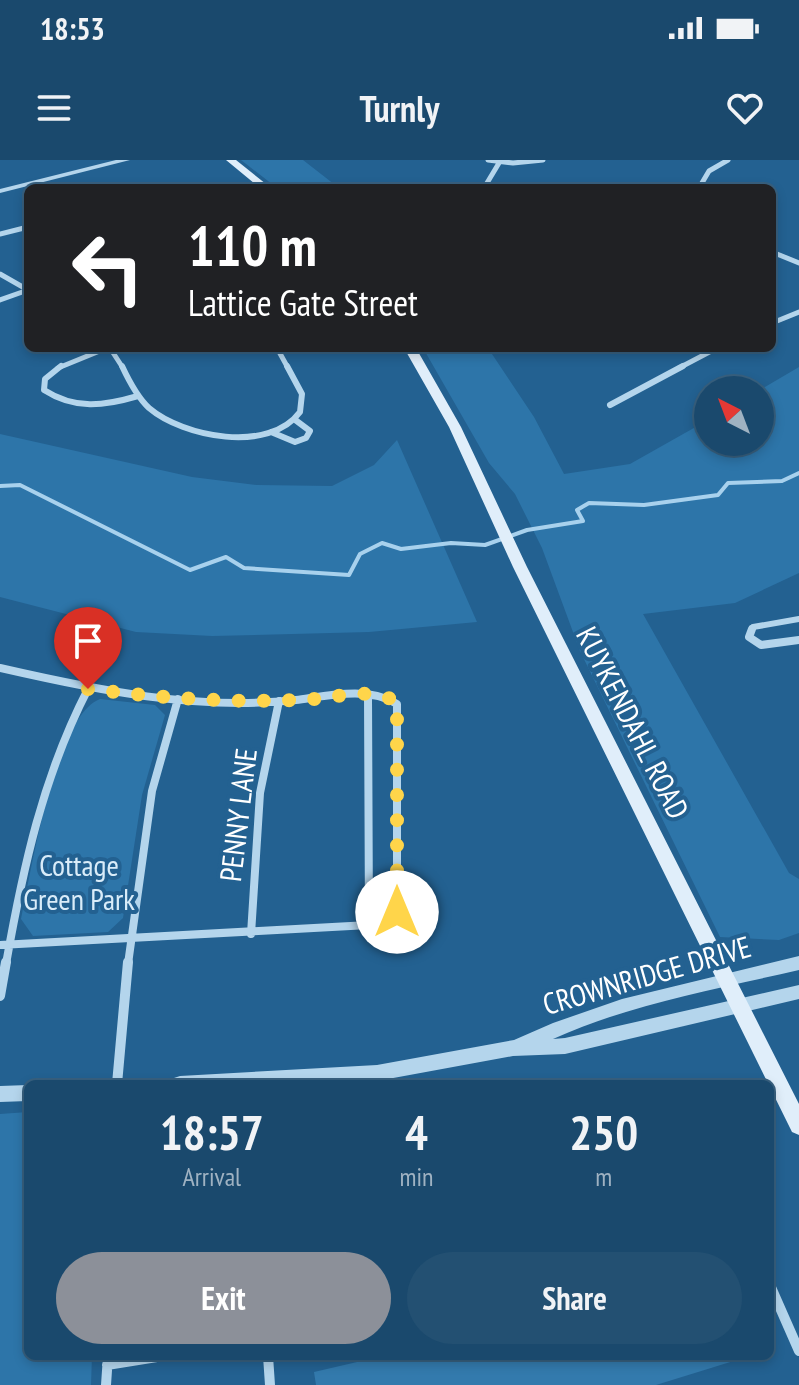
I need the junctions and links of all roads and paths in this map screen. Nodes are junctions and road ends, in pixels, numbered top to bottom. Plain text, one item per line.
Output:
1 (106, 160) edge
2 (126, 160) edge
3 (230, 160) edge
4 (488, 160) edge
5 (543, 160) edge
6 (728, 160) edge
7 (499, 163) junction
8 (58, 176) junction
9 (27, 184) edge
10 (261, 184) edge
11 (486, 184) edge
12 (701, 184) edge
13 (24, 185) edge
14 (0, 191) edge
15 (24, 228) edge
16 (0, 234) edge
17 (776, 254) edge
18 (799, 263) edge
19 (0, 274) edge
20 (24, 288) edge
21 (24, 291) edge
22 (0, 300) edge
23 (799, 312) edge
24 (776, 321) edge
25 (98, 352) edge
26 (110, 352) edge
27 (279, 352) edge
28 (412, 352) edge
29 (709, 352) edge
30 (138, 396) junction
31 (610, 405) dead end
32 (294, 419) junction
33 (270, 432) junction
34 (799, 619) edge
35 (799, 640) edge
36 (0, 668) edge
37 (88, 689) junction
38 (368, 695) junction
39 (178, 699) junction
40 (279, 701) junction
41 (369, 925) junction
42 (251, 934) junction
43 (130, 939) junction
44 (5, 944) edge
45 (799, 963) edge
46 (727, 980) junction
47 (799, 992) edge
48 (0, 996) edge
49 (740, 1006) junction
50 (513, 1048) junction
51 (117, 1080) edge
52 (246, 1080) edge
53 (24, 1093) edge
54 (0, 1094) edge
55 (799, 1125) edge
56 (774, 1294) edge
57 (799, 1351) edge
58 (268, 1360) edge
59 (108, 1361) edge
60 (106, 1385) edge
61 (270, 1385) edge

1 - 8 street
2 - 8 street
3 - 10 main road
4 - 7 street
5 - 7 street
6 - 12 street
7 - 11 street
8 - 9 street
13 - 14 street
15 - 16 street
17 - 18 street
19 - 20 street
21 - 22 street
23 - 24 street
25 - 30 street
26 - 30 street
27 - 32 street
28 - 46 main road, KUYKENDAHL ROAD
29 - 31 street
30 - 33 street
32 - 33 street
32 - 33 street
34 - 35 street
36 - 37 street
37 - 39 street
37 - 44 street
38 - 40 street
38 - 41 street
38 - 41 street
39 - 40 street
39 - 43 street
40 - 42 street, PENNY LANE
41 - 42 street
42 - 43 street
43 - 44 street
43 - 51 street
44 - 48 street
45 - 46 street, CROWNRIDGE DRIVE
46 - 49 main road, KUYKENDAHL ROAD
46 - 50 street, CROWNRIDGE DRIVE
47 - 49 street, CROWNRIDGE DRIVE
49 - 50 street, CROWNRIDGE DRIVE
49 - 55 main road, KUYKENDAHL ROAD
50 - 52 street, CROWNRIDGE DRIVE
53 - 54 street
56 - 57 street
58 - 61 street
59 - 60 street

